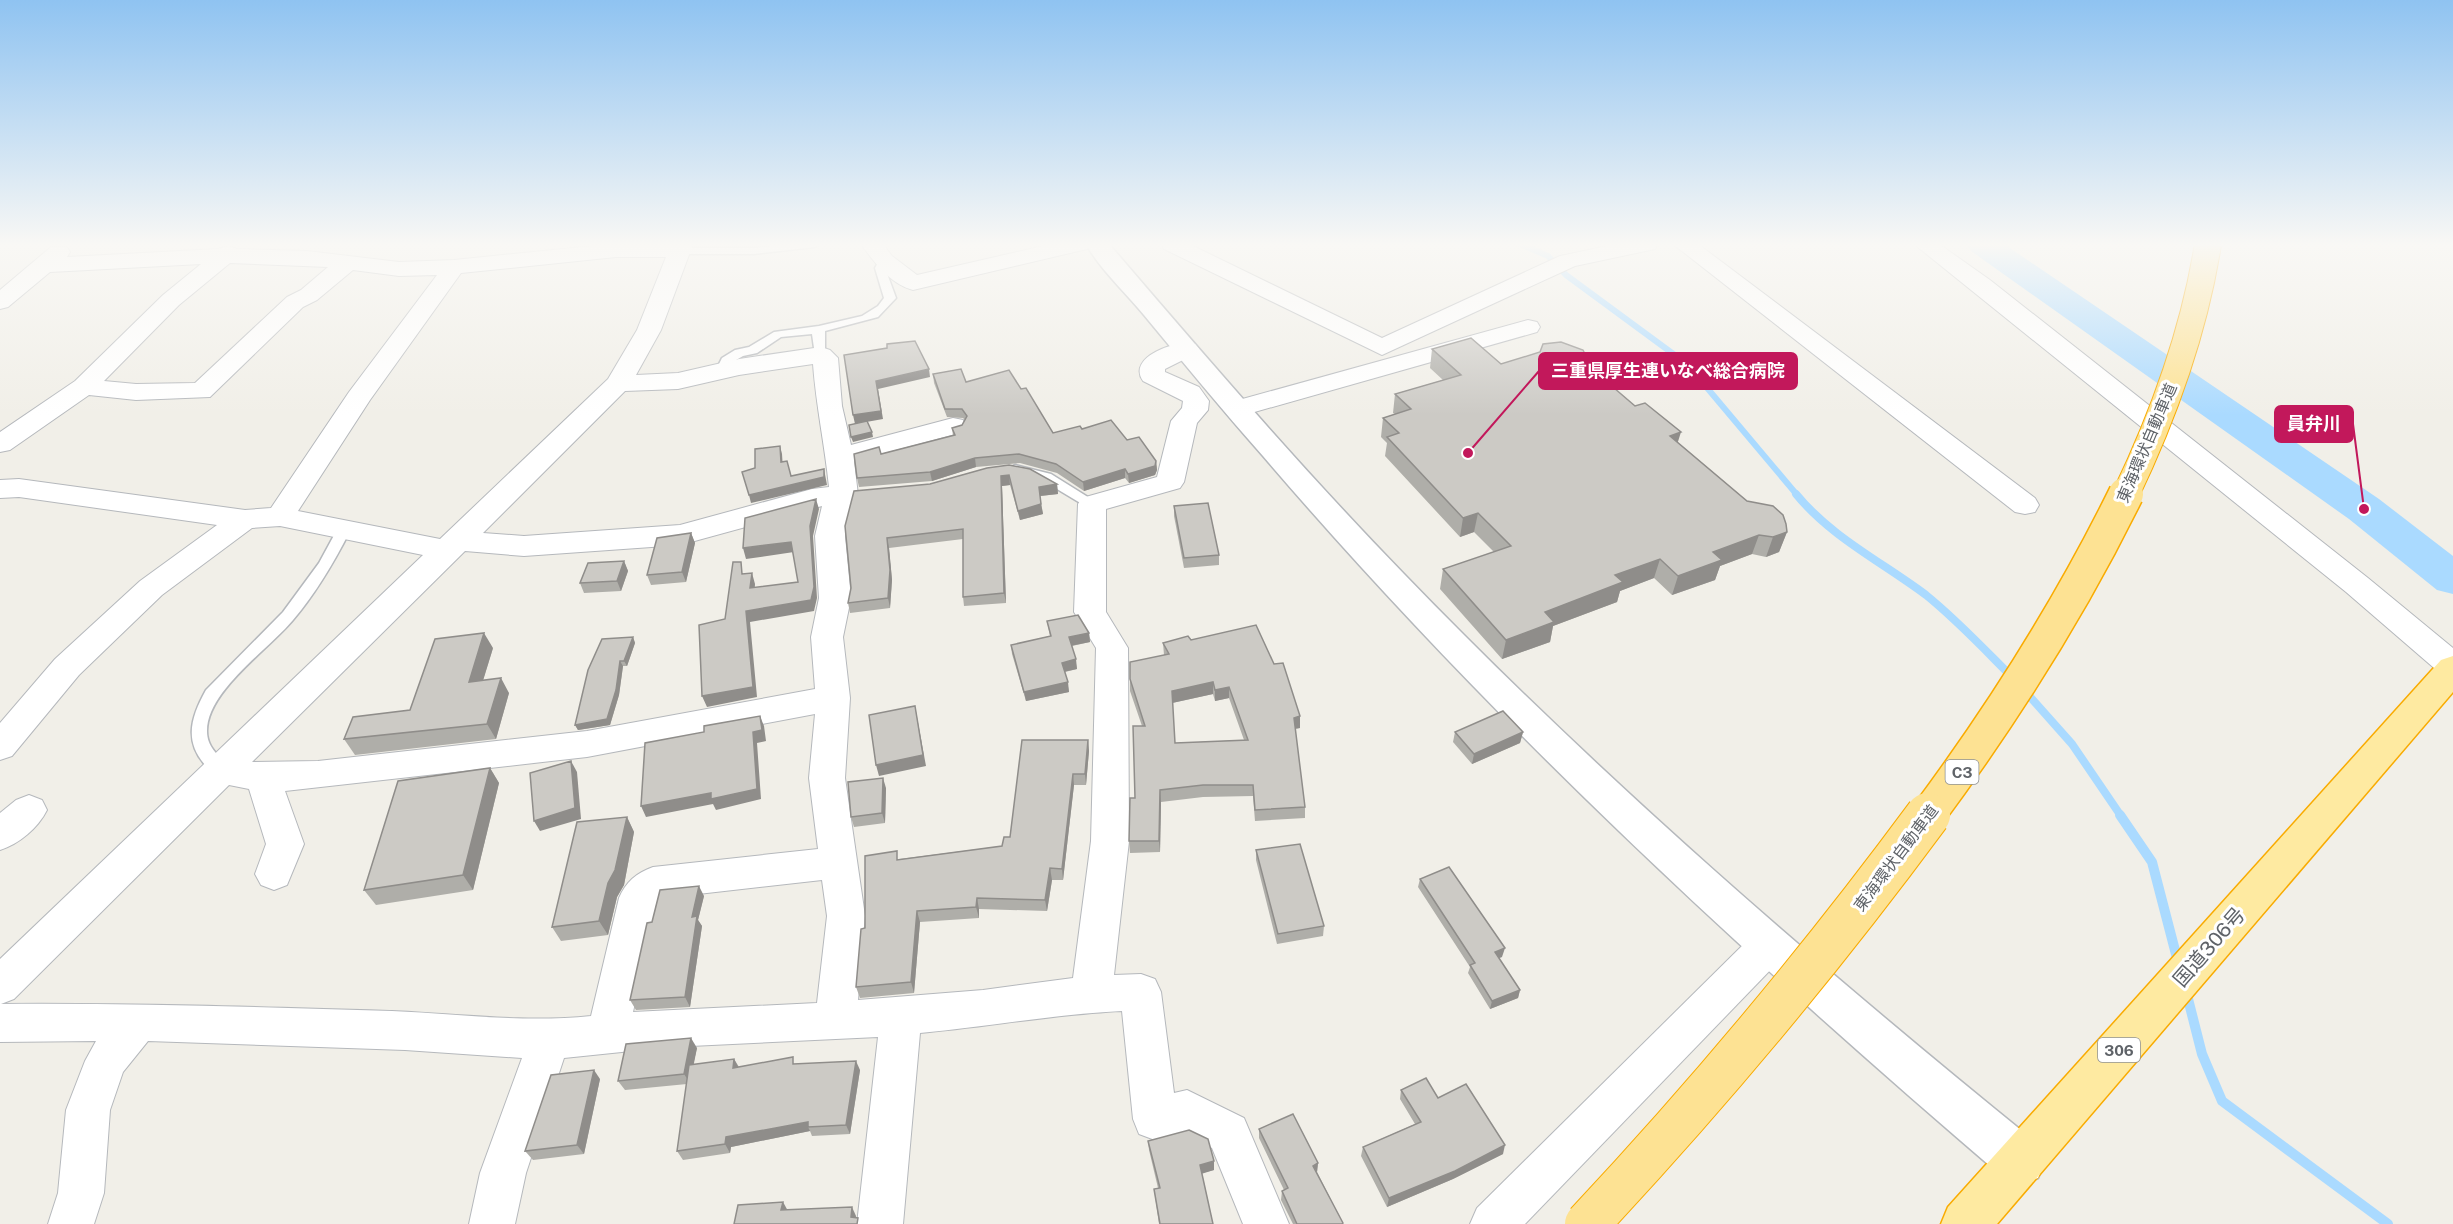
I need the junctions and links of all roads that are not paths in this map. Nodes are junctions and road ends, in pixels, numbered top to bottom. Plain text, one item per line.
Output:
1 (170, 301) edge
2 (297, 301) edge
3 (429, 301) edge
4 (660, 301) edge
5 (888, 301) edge
6 (1145, 301) edge
7 (1288, 301) edge
8 (1481, 301) edge
9 (1759, 301) edge
10 (2002, 301) edge
11 (2195, 301) edge
12 (1528, 327) dead end
13 (821, 342) junction
14 (1186, 349) junction
15 (618, 383) junction
16 (84, 387) junction
17 (1237, 409) junction
18 (953, 426) edge
19 (0, 444) edge
20 (840, 456) junction
21 (1000, 470) edge
22 (0, 489) edge
23 (846, 494) junction
24 (1092, 504) junction
25 (2025, 505) dead end
26 (280, 517) junction
27 (245, 519) junction
28 (343, 531) junction
29 (450, 545) junction
30 (2453, 667) edge
31 (833, 698) junction
32 (0, 747) edge
33 (221, 770) junction
34 (262, 778) junction
35 (29, 810) dead end
36 (0, 835) edge
37 (838, 863) junction
38 (274, 874) dead end
39 (1768, 946) junction
40 (14, 954) edge
41 (0, 986) edge
42 (1090, 994) junction
43 (901, 1016) junction
44 (836, 1021) junction
45 (138, 1022) junction
46 (0, 1023) edge
47 (608, 1034) junction
48 (549, 1040) junction
49 (2021, 1161) junction
50 (71, 1224) edge
51 (492, 1224) edge
52 (880, 1224) edge
53 (1266, 1224) edge
54 (1493, 1224) edge
55 (1587, 1224) edge
56 (1965, 1224) edge

1 - 16 street
2 - 16 street
3 - 26 street
4 - 15 street
5 - 13 lane
6 - 14 street
7 - 8 street
9 - 25 street
10 - 30 street
11 - 55 highway, 東海環状自動車道 / C3, bridge
12 - 17 street
13 - 15 street
13 - 20 street
14 - 17 street
14 - 24 street
15 - 29 street
16 - 19 street
17 - 39 street
18 - 20 street
20 - 23 street
21 - 24 lane
22 - 27 street
23 - 29 street
23 - 31 street
24 - 42 street
26 - 27 street
26 - 28 street
27 - 32 street
28 - 29 street
28 - 33 lane
29 - 33 street
30 - 49 highway, 国道306号 / 306
31 - 34 street
31 - 37 street
33 - 34 street
33 - 40 street
34 - 38 street
35 - 36 street
37 - 44 street
37 - 47 street
39 - 49 street
39 - 54 street
40 - 41 street
42 - 43 street
42 - 53 street
43 - 44 street
43 - 52 street
44 - 47 street
45 - 46 street
45 - 48 street
45 - 50 street
47 - 48 street
48 - 51 street
49 - 56 highway, 国道306号 / 306

